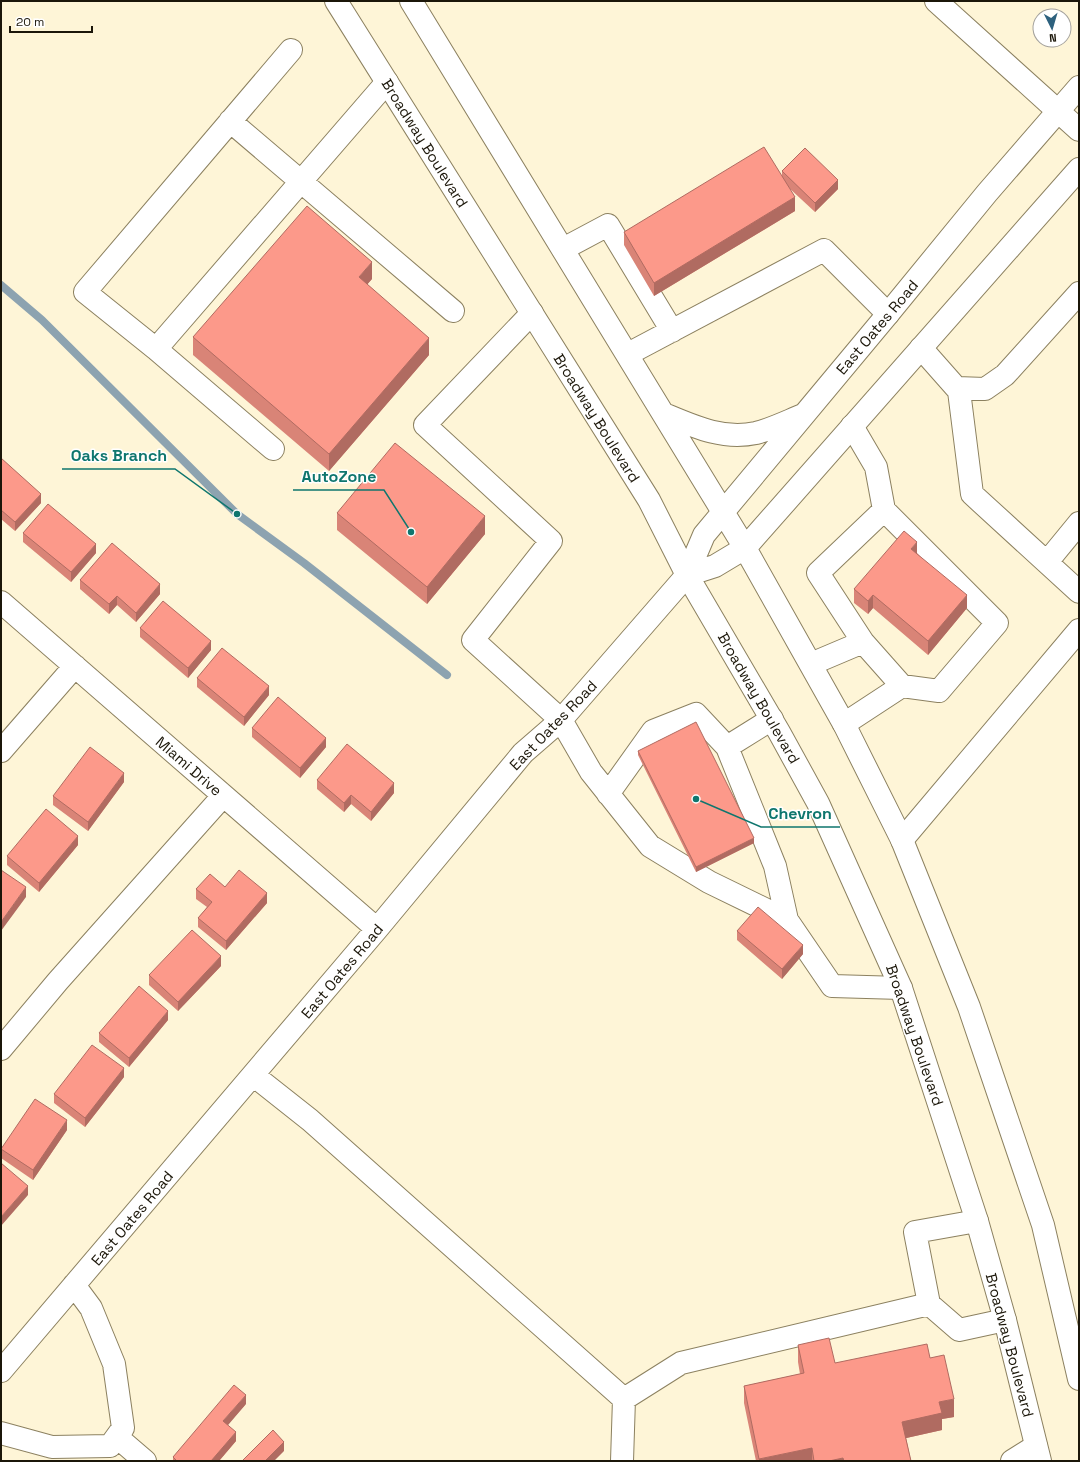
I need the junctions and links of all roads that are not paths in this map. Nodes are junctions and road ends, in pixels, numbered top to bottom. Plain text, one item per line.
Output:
1 (336, 1) edge
2 (411, 1) edge
3 (936, 1) edge
4 (291, 50) dead end
5 (387, 82) junction
6 (1079, 87) edge
7 (1059, 112) junction
8 (230, 121) junction
9 (1079, 130) edge
10 (1079, 170) edge
11 (301, 181) junction
12 (563, 249) junction
13 (1079, 292) edge
14 (453, 311) dead end
15 (532, 313) junction
16 (888, 314) junction
17 (672, 330) junction
18 (921, 348) junction
19 (156, 349) junction
20 (628, 354) junction
21 (957, 388) junction
22 (664, 414) junction
23 (806, 414) junction
24 (852, 426) junction
25 (273, 449) dead end
26 (884, 510) junction
27 (723, 511) junction
28 (1079, 523) edge
29 (745, 548) junction
30 (1047, 562) junction
31 (687, 575) junction
32 (1079, 592) edge
33 (1, 602) edge
34 (1079, 630) edge
35 (863, 642) junction
36 (811, 664) junction
37 (75, 666) junction
38 (902, 686) junction
39 (772, 719) junction
40 (561, 720) junction
41 (844, 724) junction
42 (728, 747) junction
43 (1, 751) edge
44 (608, 794) junction
45 (223, 796) junction
46 (902, 840) junction
47 (787, 920) junction
48 (377, 930) junction
49 (901, 988) junction
50 (1, 1049) edge
51 (254, 1075) junction
52 (977, 1221) junction
53 (74, 1285) junction
54 (929, 1304) junction
55 (1005, 1320) junction
56 (1, 1372) edge
57 (1079, 1378) edge
58 (624, 1399) junction
59 (1, 1433) edge
60 (117, 1437) junction
61 (1038, 1454) edge
62 (145, 1461) edge
63 (622, 1461) edge
64 (1012, 1461) edge

1 - 5 main road, Broadway Boulevard
2 - 12 main road
3 - 7 main road
4 - 8 main road
5 - 11 main road
5 - 15 main road, Broadway Boulevard
6 - 7 main road, East Oates Road
7 - 9 main road
7 - 16 main road, East Oates Road
8 - 11 main road
8 - 19 main road
10 - 18 main road
11 - 14 main road
11 - 19 main road
12 - 17 main road
12 - 20 main road
13 - 21 main road
15 - 31 main road, Broadway Boulevard
15 - 40 main road
16 - 17 main road
16 - 23 main road, East Oates Road
17 - 20 main road
18 - 21 main road
18 - 24 main road
19 - 25 main road
20 - 22 main road
21 - 30 main road
22 - 23 main road
22 - 27 main road
23 - 27 main road, East Oates Road
24 - 26 main road
24 - 29 main road
26 - 35 main road
26 - 38 main road
27 - 29 main road
27 - 31 main road, East Oates Road
28 - 30 main road
29 - 31 main road
29 - 36 main road
30 - 32 main road
31 - 39 main road, Broadway Boulevard
31 - 40 main road, East Oates Road
33 - 37 main road, Miami Drive
34 - 46 main road
35 - 36 main road
35 - 38 main road
36 - 41 main road
37 - 43 main road
37 - 45 main road, Miami Drive
38 - 41 main road
39 - 42 main road
39 - 49 main road, Broadway Boulevard
40 - 44 main road
40 - 48 main road, East Oates Road
41 - 46 main road
42 - 44 main road
42 - 47 main road
44 - 47 main road
45 - 48 main road, Miami Drive
45 - 50 main road
46 - 57 main road
47 - 49 main road
48 - 51 main road, East Oates Road
49 - 52 main road, Broadway Boulevard
51 - 53 main road, East Oates Road
51 - 58 main road
52 - 54 main road
52 - 55 main road, Broadway Boulevard
53 - 56 main road, East Oates Road
53 - 60 main road
54 - 55 main road
54 - 58 main road
55 - 61 main road, Broadway Boulevard
58 - 63 main road
59 - 60 main road
60 - 62 main road
61 - 64 main road

